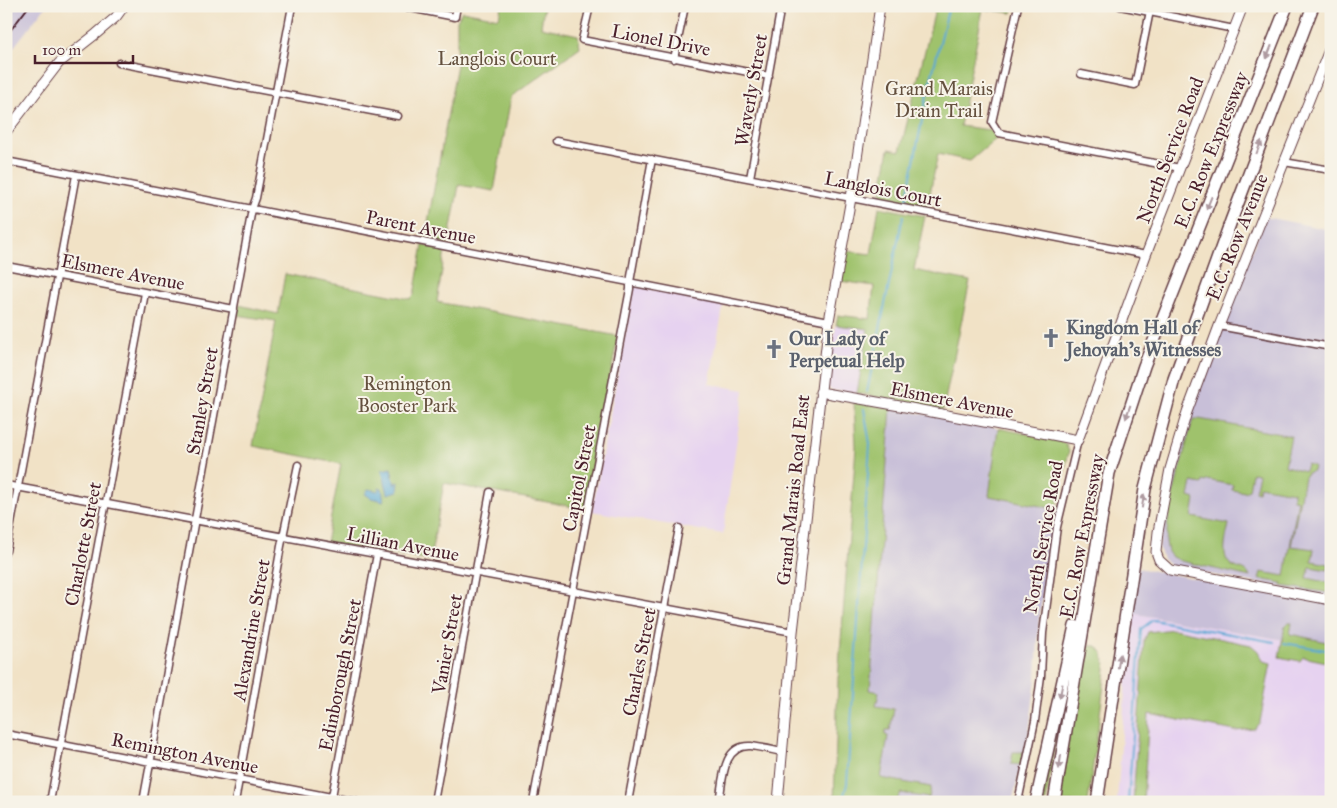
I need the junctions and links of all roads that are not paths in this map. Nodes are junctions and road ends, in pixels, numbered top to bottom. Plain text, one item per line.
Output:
1 (124, 6) edge
2 (292, 6) edge
3 (400, 6) edge
4 (457, 6) edge
5 (590, 6) edge
6 (685, 6) edge
7 (781, 6) edge
8 (880, 6) edge
9 (1018, 6) edge
10 (1120, 6) edge
11 (1243, 6) edge
12 (1287, 6) edge
13 (1313, 6) edge
14 (1150, 9) edge
15 (1234, 29) junction
16 (1331, 45) edge
17 (674, 59) junction
18 (119, 63) dead end
19 (1327, 65) edge
20 (1081, 74) dead end
21 (768, 76) junction
22 (275, 93) junction
23 (398, 116) dead end
24 (6, 132) edge
25 (556, 141) dead end
26 (652, 160) junction
27 (6, 161) edge
28 (1284, 162) junction
29 (1180, 168) junction
30 (1331, 170) edge
31 (76, 175) junction
32 (750, 178) junction
33 (851, 198) junction
34 (252, 209) junction
35 (1146, 255) junction
36 (6, 266) edge
37 (57, 276) junction
38 (630, 282) junction
39 (145, 293) junction
40 (234, 309) junction
41 (829, 321) junction
42 (1219, 326) junction
43 (1331, 347) edge
44 (820, 392) junction
45 (1078, 440) junction
46 (298, 465) dead end
47 (1109, 473) junction
48 (6, 485) edge
49 (18, 487) junction
50 (490, 492) dead end
51 (106, 504) junction
52 (196, 520) junction
53 (679, 528) dead end
54 (283, 537) junction
55 (6, 551) edge
56 (377, 554) junction
57 (475, 573) junction
58 (573, 591) junction
59 (1331, 600) edge
60 (664, 608) junction
61 (793, 632) junction
62 (1112, 710) junction
63 (6, 734) edge
64 (61, 745) junction
65 (782, 752) junction
66 (152, 762) junction
67 (239, 779) junction
68 (332, 799) edge
69 (50, 802) edge
70 (143, 802) edge
71 (235, 802) edge
72 (357, 802) edge
73 (434, 802) edge
74 (533, 802) edge
75 (628, 802) edge
76 (719, 802) edge
77 (778, 802) edge
78 (1018, 802) edge
79 (1036, 802) edge
80 (1054, 802) edge
81 (1097, 802) edge
82 (1104, 802) edge

1 - 24 street
2 - 22 street, Stanley Street
3 - 4 street
5 - 17 street, Lionel Drive
6 - 17 street
7 - 21 street, Waverly Street
8 - 33 street, Grand Marais Road East
9 - 29 street
10 - 14 street
11 - 15 street, North Service Road
12 -> 47 highway, E.C. Row Expressway
62 -> 13 highway
14 - 15 street
14 - 20 street
15 - 29 street, North Service Road
16 - 19 street, E.C. Row Avenue
17 - 21 street, Lionel Drive
18 - 22 street
19 - 28 street, E.C. Row Avenue
21 - 32 street, Waverly Street
22 - 23 street
22 - 34 street, Stanley Street
25 - 26 street, Langlois Court
26 - 32 street, Langlois Court
26 - 38 street, Capitol Street
27 - 31 street, Parent Avenue
28 - 30 street
28 - 42 street, E.C. Row Avenue
29 - 35 street, North Service Road
31 - 34 street, Parent Avenue
31 - 37 street
32 - 33 street, Langlois Court
33 - 35 street, Langlois Court
33 - 41 street, Grand Marais Road East
34 - 38 street, Parent Avenue
34 - 40 street, Stanley Street
35 - 45 street, North Service Road
36 - 37 street, Elsmere Avenue
37 - 39 street, Elsmere Avenue
37 - 49 street
38 - 41 street, Parent Avenue
38 - 58 street, Capitol Street
39 - 40 street, Elsmere Avenue
39 - 51 street, Charlotte Street
40 - 52 street, Stanley Street
41 - 44 street, Grand Marais Road East
42 - 43 street
42 - 59 street, E.C. Row Avenue
44 - 45 street, Elsmere Avenue
44 - 61 street, Grand Marais Road East
45 - 78 street, North Service Road
46 - 54 street, Alexandrine Street
47 -> 79 highway
47 -> 80 highway, E.C. Row Expressway
48 - 49 street, Lillian Avenue
49 - 51 street, Lillian Avenue
49 - 55 street
50 - 57 street, Vanier Street
51 - 52 street, Lillian Avenue
51 - 64 street, Charlotte Street
52 - 54 street, Lillian Avenue
52 - 66 street, Stanley Street
53 - 60 street, Charles Street
54 - 56 street, Lillian Avenue
54 - 67 street, Alexandrine Street
56 - 57 street, Lillian Avenue
56 - 68 street, Edinborough Street
57 - 58 street, Lillian Avenue
57 - 73 street, Vanier Street
58 - 60 street, Lillian Avenue
58 - 74 street, Capitol Street
60 - 61 street, Lillian Avenue
60 - 75 street, Charles Street
61 - 65 street, Grand Marais Road East
62 - 81 highway
62 - 82 highway
63 - 64 street, Remington Avenue
64 - 66 street, Remington Avenue
64 - 69 street, Charlotte Street
65 - 76 street
65 - 77 street, Grand Marais Road East
66 - 67 street, Remington Avenue
66 - 70 street, Stanley Street
67 - 68 street, Remington Avenue
67 - 71 street, Alexandrine Street
68 - 72 street, Remington Avenue

